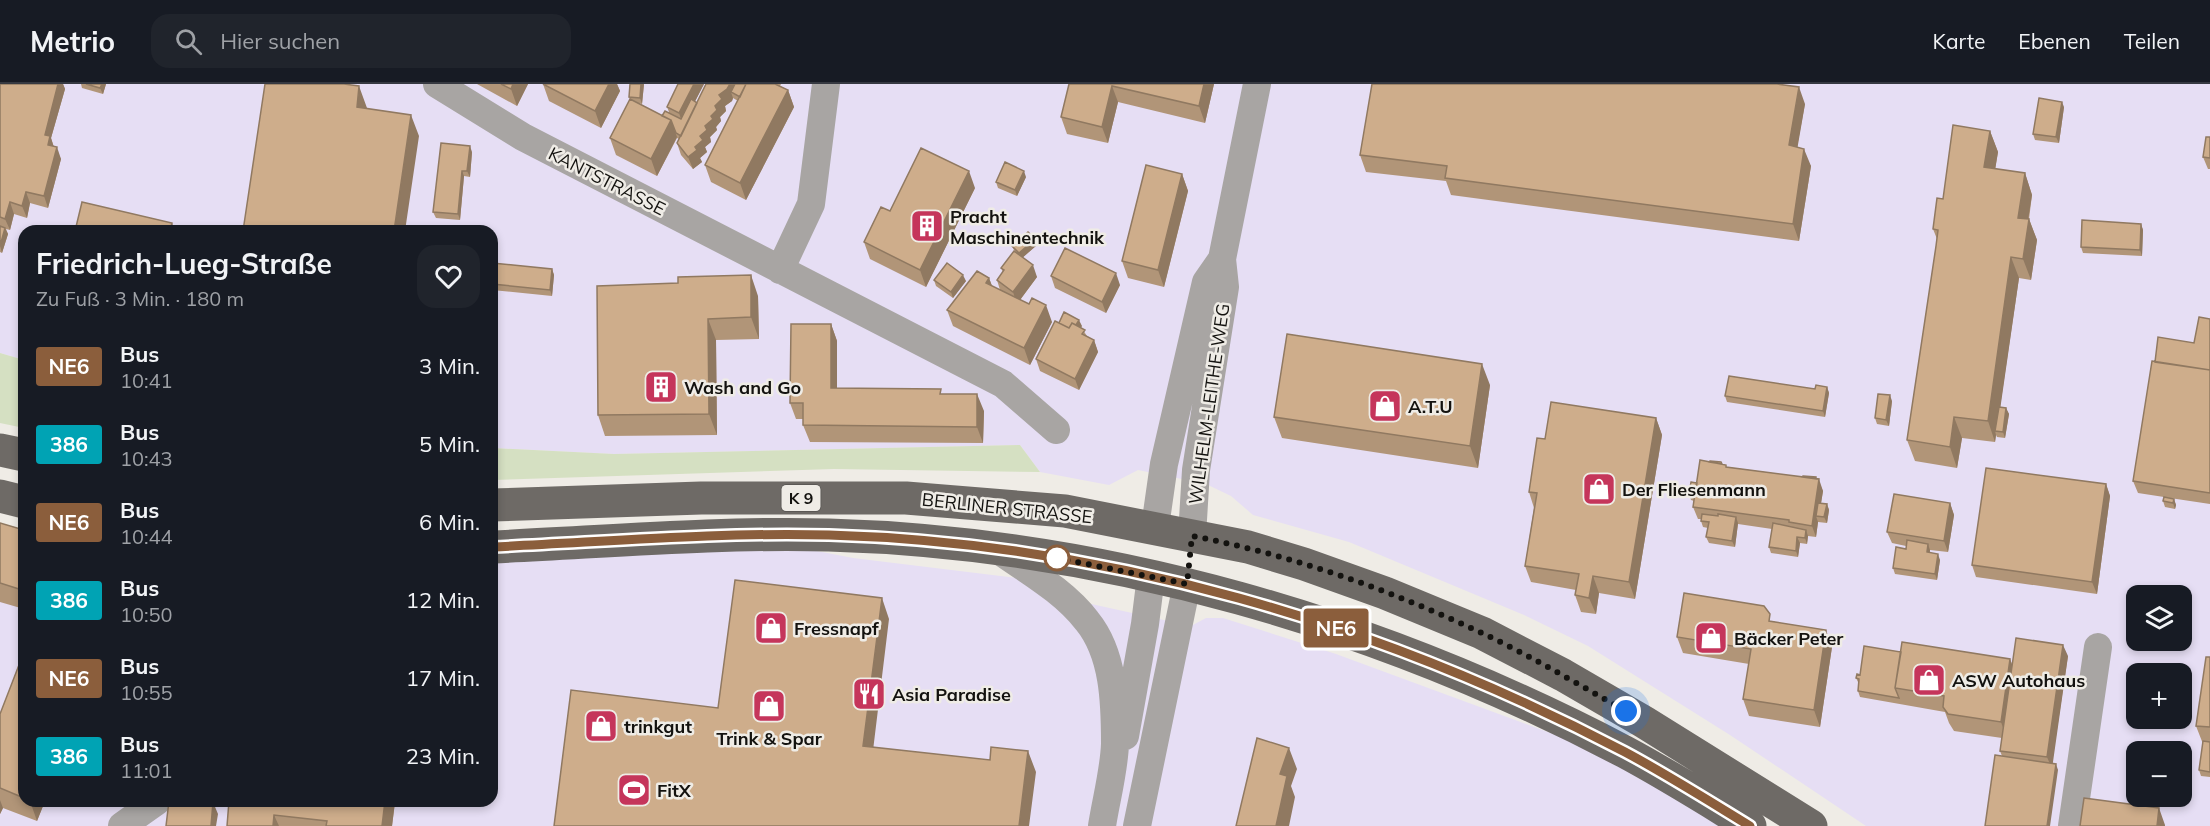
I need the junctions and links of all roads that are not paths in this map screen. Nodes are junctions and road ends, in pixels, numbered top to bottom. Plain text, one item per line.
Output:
1 (437, 84) edge
2 (826, 84) edge
3 (1257, 84) edge
4 (1221, 260) junction
5 (780, 270) junction
6 (1056, 430) dead end
7 (0, 450) edge
8 (18, 454) edge
9 (0, 496) edge
10 (18, 500) edge
11 (498, 505) edge
12 (1155, 527) junction
13 (1192, 536) junction
14 (498, 547) edge
15 (997, 549) junction
16 (1151, 576) junction
17 (1187, 584) junction
18 (2098, 647) dead end
19 (1115, 746) junction
20 (149, 807) edge
21 (122, 826) edge
22 (1102, 826) edge
23 (1137, 826) edge
24 (1750, 826) edge
25 (1810, 826) edge
26 (2072, 826) edge

1 - 5 street, KANTSTRASSE
2 - 5 street
3 - 4 street, WILHELM-LEITHE-WEG
4 - 12 street, WILHELM-LEITHE-WEG
4 - 13 street, WILHELM-LEITHE-WEG
5 - 6 street, KANTSTRASSE
7 - 8 main road
9 - 10 main road
11 - 12 main road, BERLINER STRASSE / K 9
12 - 13 main road, BERLINER STRASSE / K 9
12 - 16 main road, WILHELM-LEITHE-WEG
13 - 17 main road, WILHELM-LEITHE-WEG
13 - 25 main road, BERLINER STRASSE / K 9
14 - 15 main road, K 9
15 - 16 main road, K 9
15 - 19 street
16 - 17 main road, K 9
16 - 19 street
17 - 23 street
17 - 24 main road, K 9
18 - 26 street
19 - 22 street
20 - 21 street

